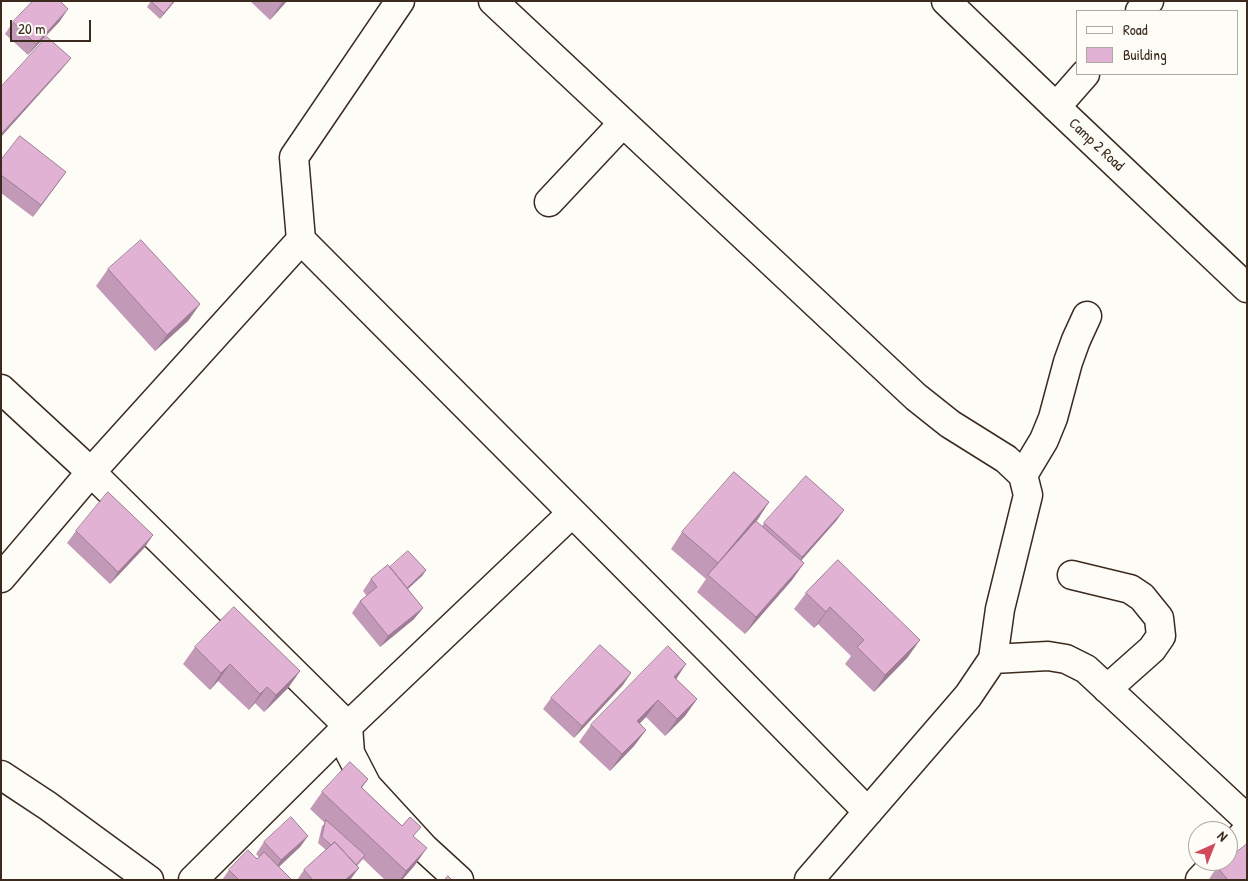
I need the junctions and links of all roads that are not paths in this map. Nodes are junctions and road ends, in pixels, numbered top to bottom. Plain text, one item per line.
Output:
1 (400, 1) edge
2 (492, 1) edge
3 (946, 1) edge
4 (1084, 75) edge
5 (1056, 107) junction
6 (623, 123) junction
7 (549, 202) dead end
8 (301, 240) junction
9 (1247, 288) edge
10 (1087, 316) dead end
11 (1, 389) edge
12 (91, 472) junction
13 (1023, 475) junction
14 (572, 513) junction
15 (1072, 575) dead end
16 (1, 578) edge
17 (993, 659) junction
18 (1107, 689) junction
19 (348, 726) junction
20 (1, 775) edge
21 (868, 812) junction
22 (1247, 819) edge
23 (1247, 832) edge
24 (1238, 841) edge
25 (149, 880) edge
26 (193, 880) edge
27 (460, 880) edge
28 (809, 880) edge

1 - 8 street
2 - 6 street
3 - 5 street, Camp 2 Road
4 - 5 street
5 - 9 street, Camp 2 Road
6 - 7 street
6 - 13 street
8 - 12 street
8 - 14 street
10 - 13 street
11 - 12 street
12 - 16 street
12 - 19 street
13 - 17 street
14 - 19 street
14 - 21 street
15 - 18 street
17 - 18 street
17 - 21 street
18 - 22 street
19 - 26 street
19 - 27 street
20 - 25 street
21 - 28 street
23 - 24 street

